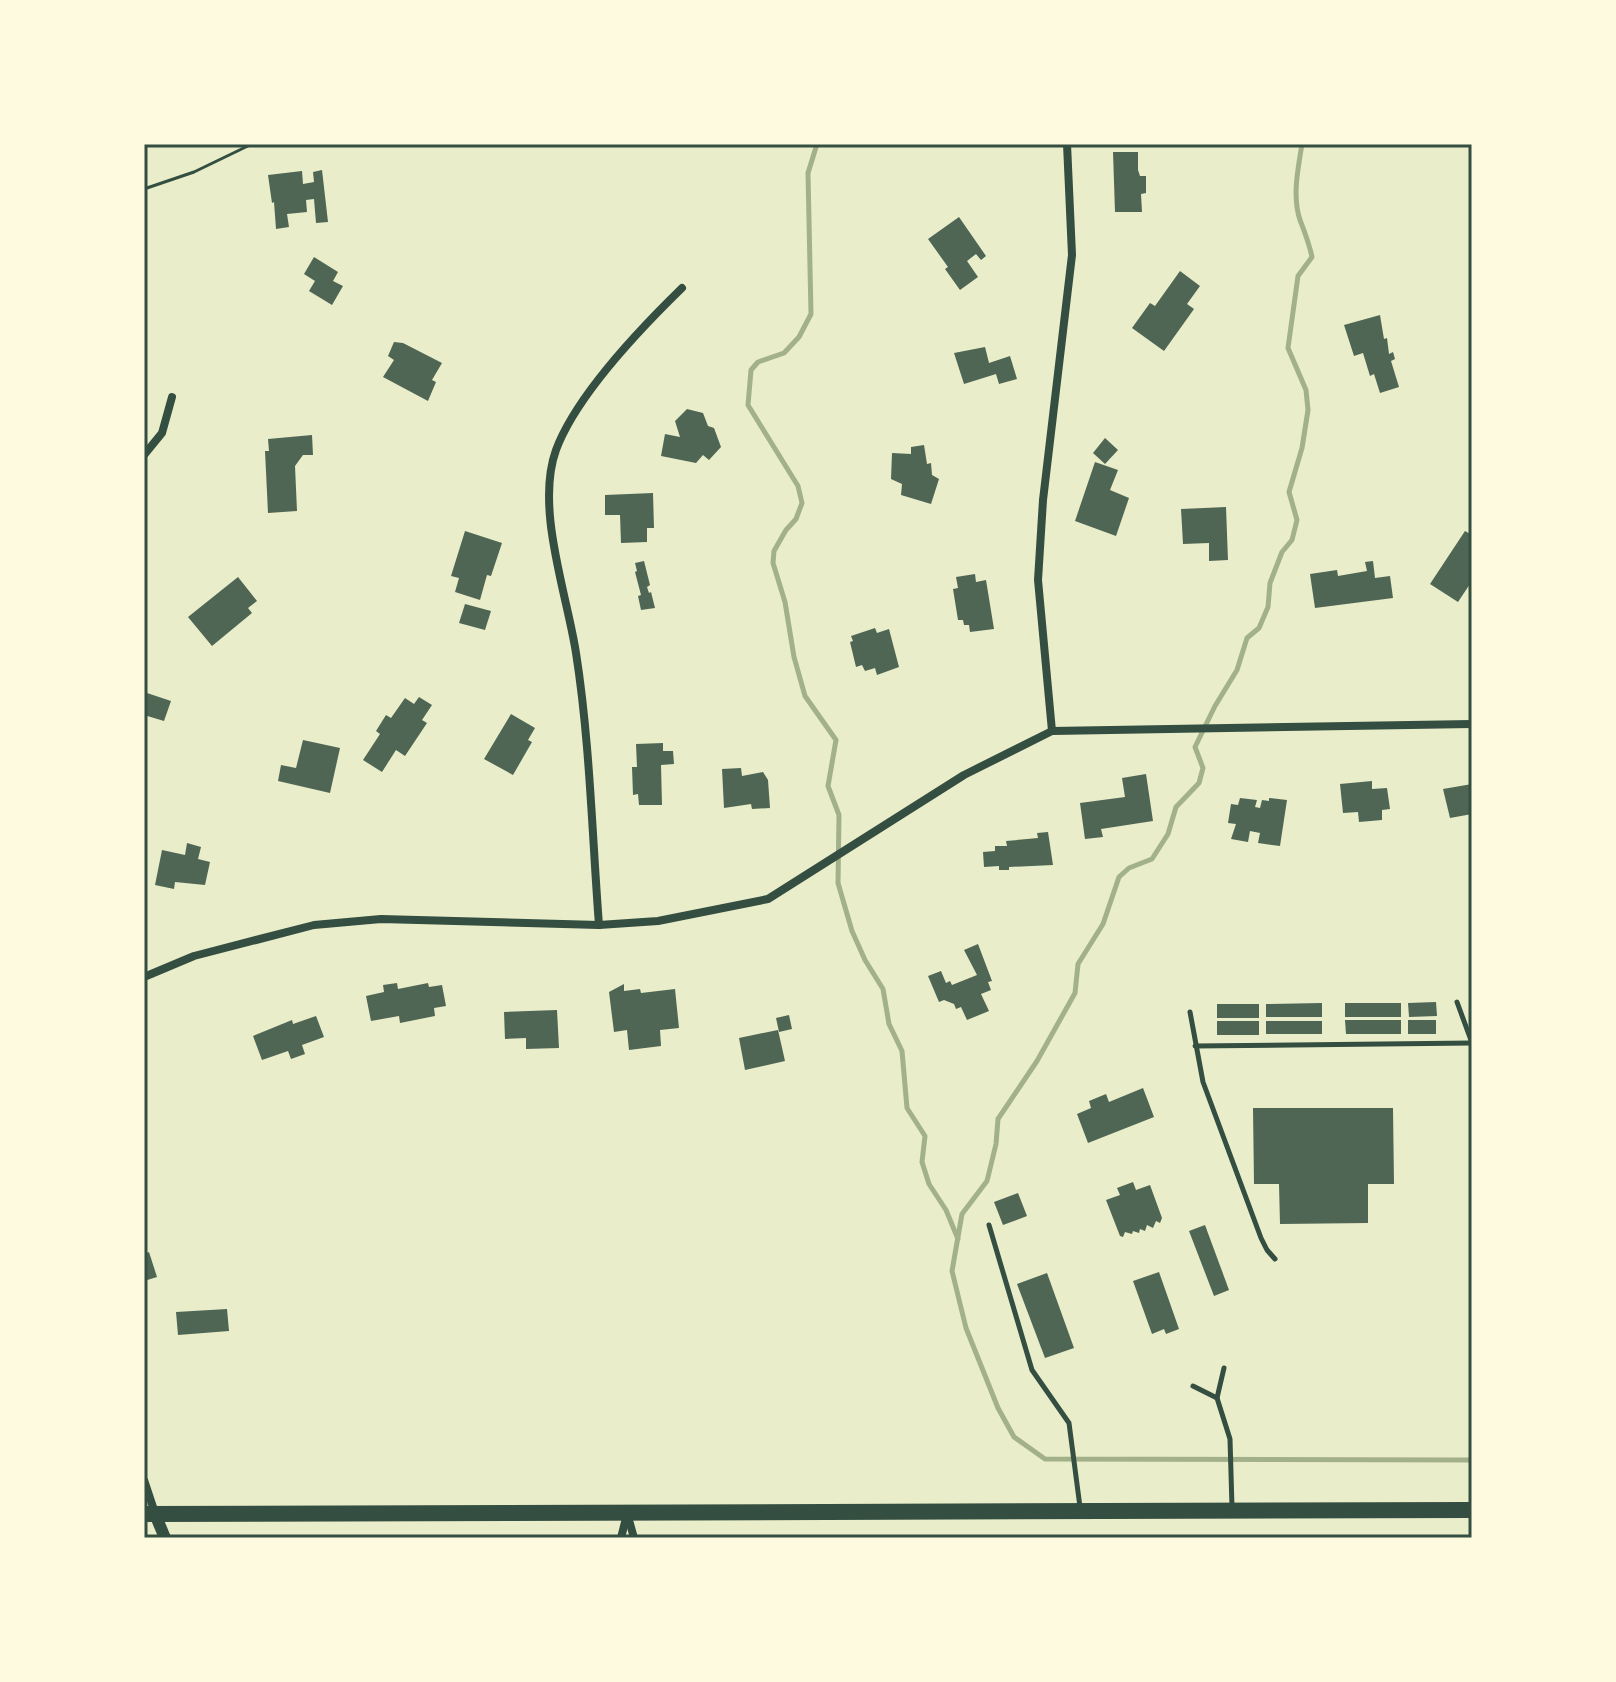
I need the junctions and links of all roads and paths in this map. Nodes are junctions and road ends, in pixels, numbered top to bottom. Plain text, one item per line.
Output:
1 (252, 144) edge
2 (1067, 144) edge
3 (144, 189) edge
4 (682, 288) dead end
5 (172, 397) dead end
6 (144, 455) edge
7 (1472, 724) edge
8 (1052, 731) junction
9 (599, 925) junction
10 (144, 977) edge
11 (1457, 1002) dead end
12 (1190, 1012) dead end
13 (1472, 1043) edge
14 (1195, 1046) junction
15 (989, 1225) dead end
16 (1275, 1259) dead end
17 (1224, 1368) dead end
18 (1193, 1386) dead end
19 (1217, 1398) junction
20 (144, 1480) edge
21 (1472, 1510) edge
22 (1081, 1512) junction
23 (1233, 1512) junction
24 (627, 1513) junction
25 (150, 1514) edge
26 (165, 1538) edge
27 (621, 1538) edge
28 (634, 1538) edge

1 - 3 path
2 - 8 street
4 - 9 street
5 - 6 street
7 - 8 street
8 - 9 street
9 - 10 street
11 - 13 lane
12 - 14 lane
13 - 14 lane
14 - 16 lane
15 - 22 lane
17 - 19 lane
18 - 19 lane
19 - 23 lane
20 - 25 street
21 - 23 highway
22 - 23 highway
22 - 24 highway
24 - 25 highway
24 - 27 street
24 - 28 street
25 - 26 street

